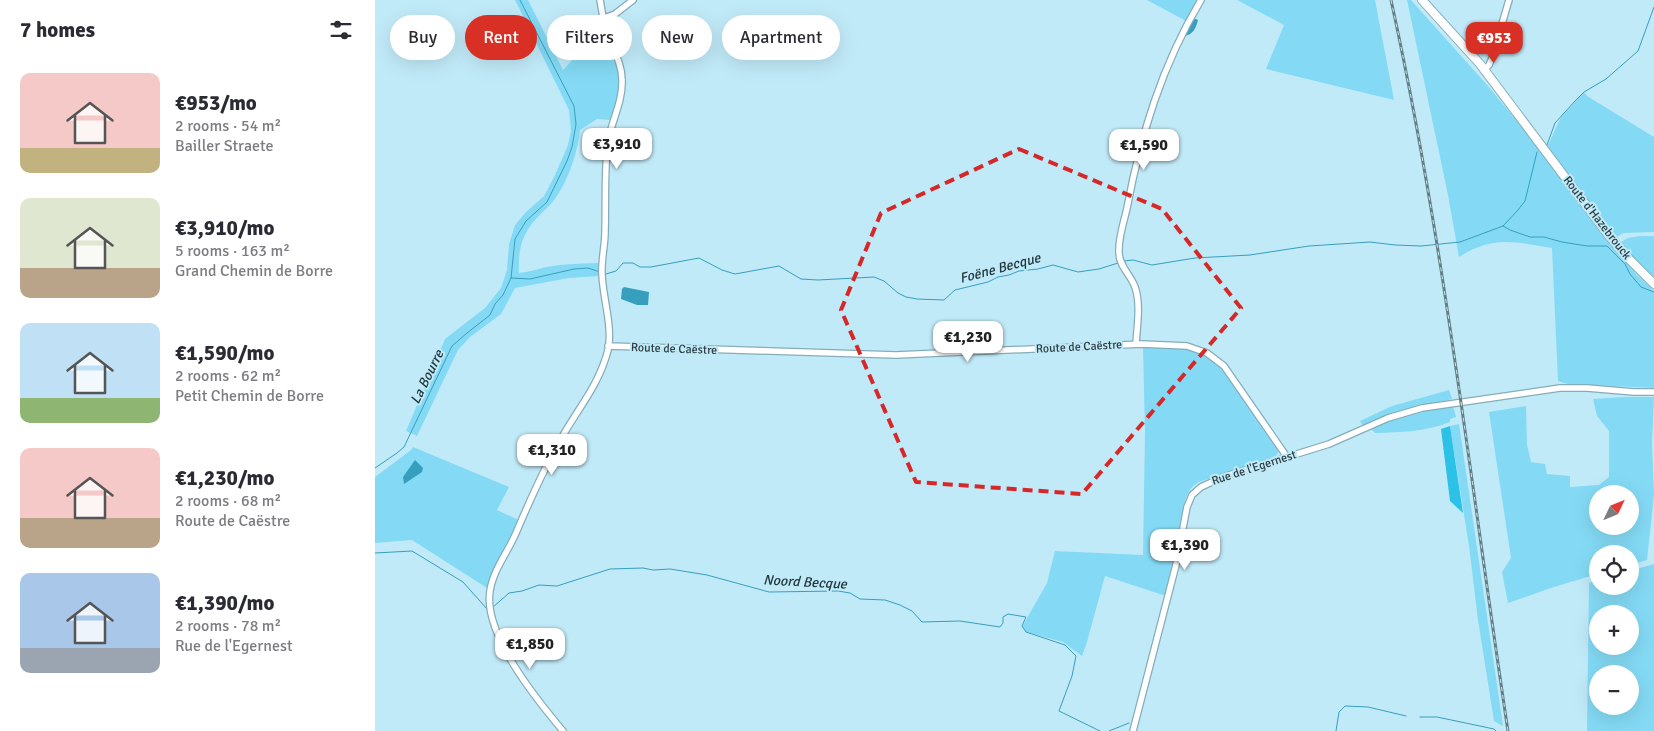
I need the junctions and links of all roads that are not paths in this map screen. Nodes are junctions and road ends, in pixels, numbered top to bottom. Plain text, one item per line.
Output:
1 (600, 0) edge
2 (633, 0) edge
3 (1201, 0) edge
4 (1422, 0) edge
5 (1509, 0) edge
6 (603, 15) edge
7 (612, 15) edge
8 (618, 60) edge
9 (1484, 70) junction
10 (1654, 284) edge
11 (1136, 344) junction
12 (608, 346) junction
13 (1654, 392) edge
14 (1287, 456) junction
15 (563, 731) edge
16 (1133, 731) edge

1 - 6 street
2 - 7 street
3 - 11 street
4 - 9 main road, Route d'Hazebrouck
5 - 9 street
8 - 12 street
9 - 10 main road, Route d'Hazebrouck
11 - 12 street, Route de Caëstre
11 - 14 street, Route de Caëstre
12 - 15 street
13 - 14 street, Rue de l'Egernest
14 - 16 street, Rue de l'Egernest

